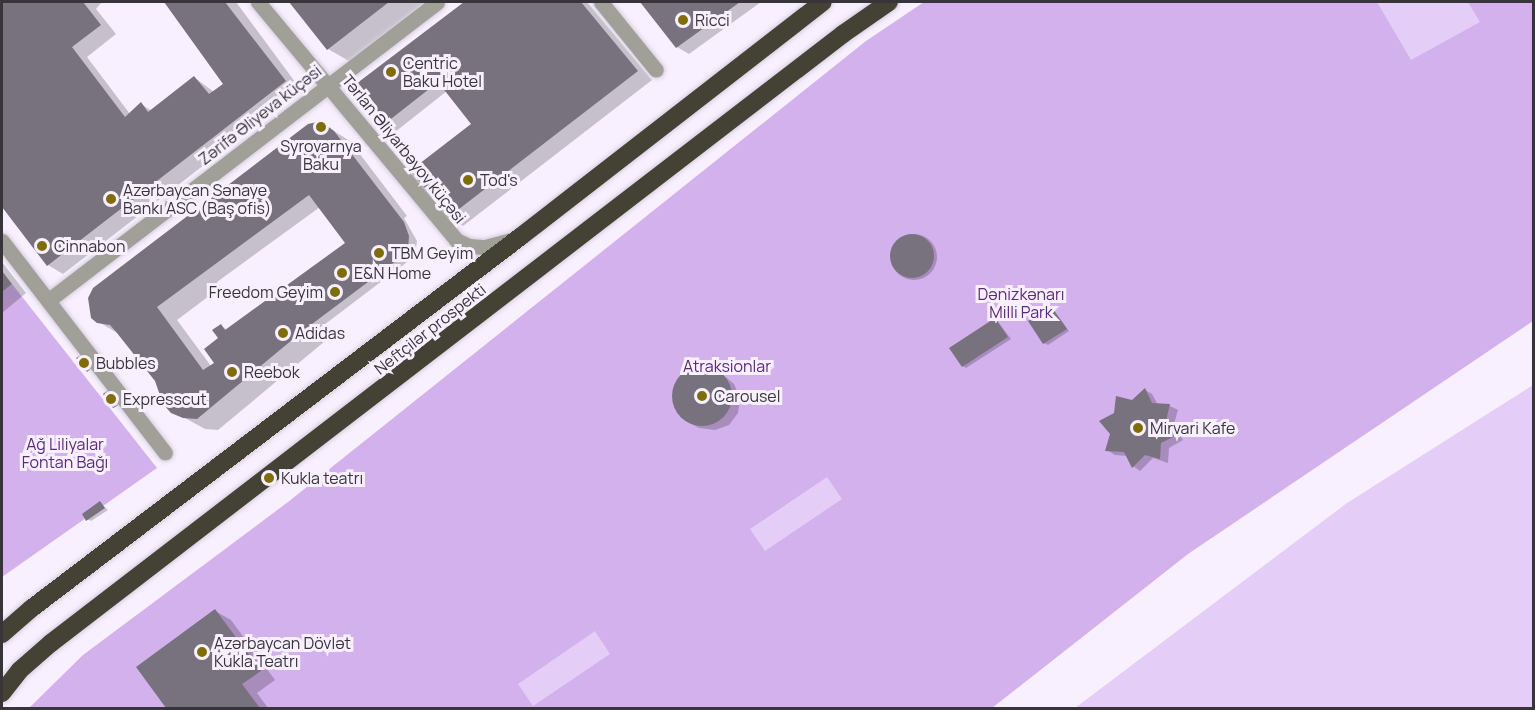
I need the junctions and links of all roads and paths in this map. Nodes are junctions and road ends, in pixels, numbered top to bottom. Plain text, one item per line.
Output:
1 (258, 2) edge
2 (437, 2) edge
3 (601, 2) edge
4 (804, 2) edge
5 (823, 2) edge
6 (889, 2) edge
7 (795, 23) junction
8 (656, 70) dead end
9 (328, 86) junction
10 (520, 237) junction
11 (2, 241) edge
12 (49, 300) junction
13 (165, 453) dead end
14 (2, 634) edge
15 (2, 693) edge

1 - 9 street, Tərlan Əliyarbəyov küçəsi
2 - 9 street, Zərifə Əliyeva küçəsi
3 - 8 street
4 - 7 street
5 - 7 highway, Neftçilər prospekti
6 - 15 highway, Neftçilər prospekti
7 - 10 highway, Neftçilər prospekti
9 - 10 street, Tərlan Əliyarbəyov küçəsi
9 - 12 street, Zərifə Əliyeva küçəsi
10 - 14 highway, Neftçilər prospekti
11 - 12 street
12 - 13 street

